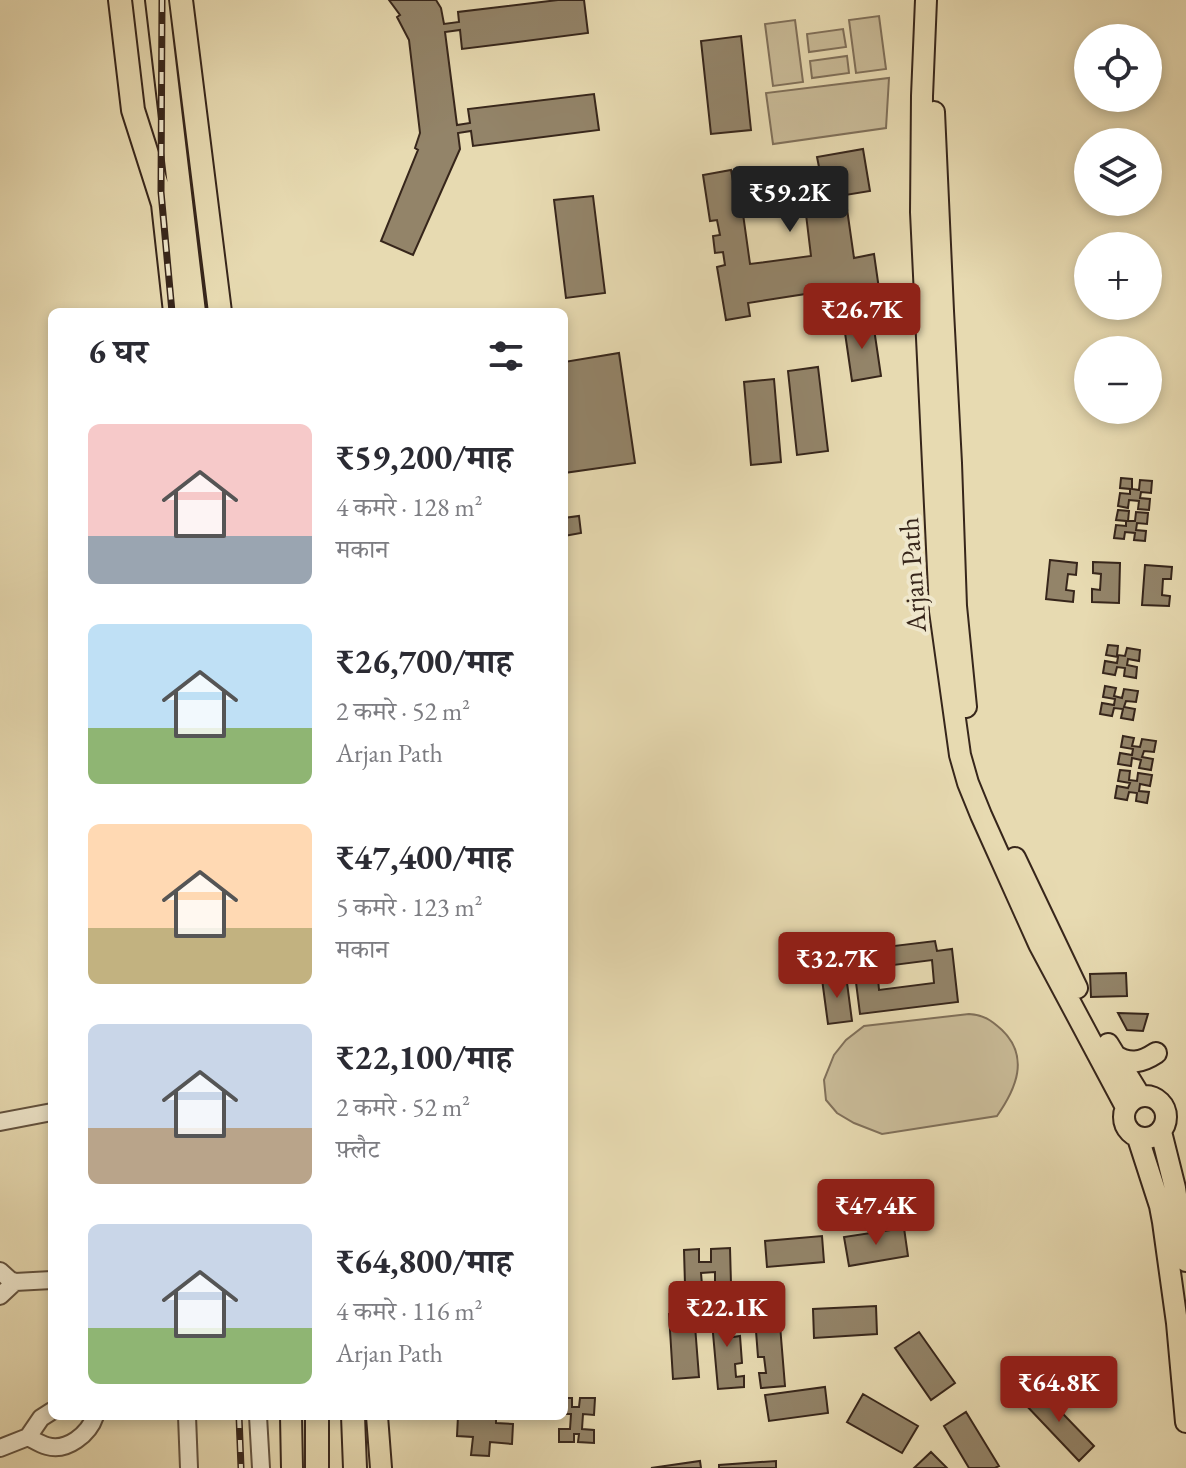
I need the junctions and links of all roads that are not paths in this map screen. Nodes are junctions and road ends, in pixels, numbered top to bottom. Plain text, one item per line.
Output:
1 (120, 0) edge
2 (157, 0) edge
3 (181, 0) edge
4 (926, 0) edge
5 (940, 0) edge
6 (175, 308) edge
7 (194, 308) edge
8 (220, 308) edge
9 (1156, 1053) dead end
10 (1114, 1055) junction
11 (1133, 1102) junction
12 (48, 1113) edge
13 (0, 1122) edge
14 (1161, 1132) junction
15 (1138, 1138) junction
16 (1186, 1261) edge
17 (0, 1271) edge
18 (48, 1280) edge
19 (15, 1282) junction
20 (1, 1300) edge
21 (48, 1414) edge
22 (94, 1420) edge
23 (187, 1420) edge
24 (258, 1420) edge
25 (291, 1420) edge
26 (317, 1420) edge
27 (353, 1420) edge
28 (377, 1420) edge
29 (1186, 1422) edge
30 (28, 1437) junction
31 (0, 1448) edge
32 (189, 1468) edge
33 (261, 1468) edge
34 (292, 1468) edge
35 (317, 1468) edge
36 (355, 1468) edge
37 (381, 1468) edge

1 - 6 highway
2 - 7 highway
3 - 8 highway
4 - 11 main road, Arjan Path
5 - 10 main road, Arjan Path
9 - 10 main road
10 - 11 main road, Arjan Path
11 - 14 main road
11 - 15 main road
12 - 13 street
14 - 15 main road
14 - 16 main road
15 - 29 main road
17 - 19 street
18 - 19 street
19 - 20 street
21 - 30 street
22 - 30 street
23 - 32 street
24 - 33 street
25 - 34 main road
26 - 35 highway
27 - 36 highway
28 - 37 main road
30 - 31 street

